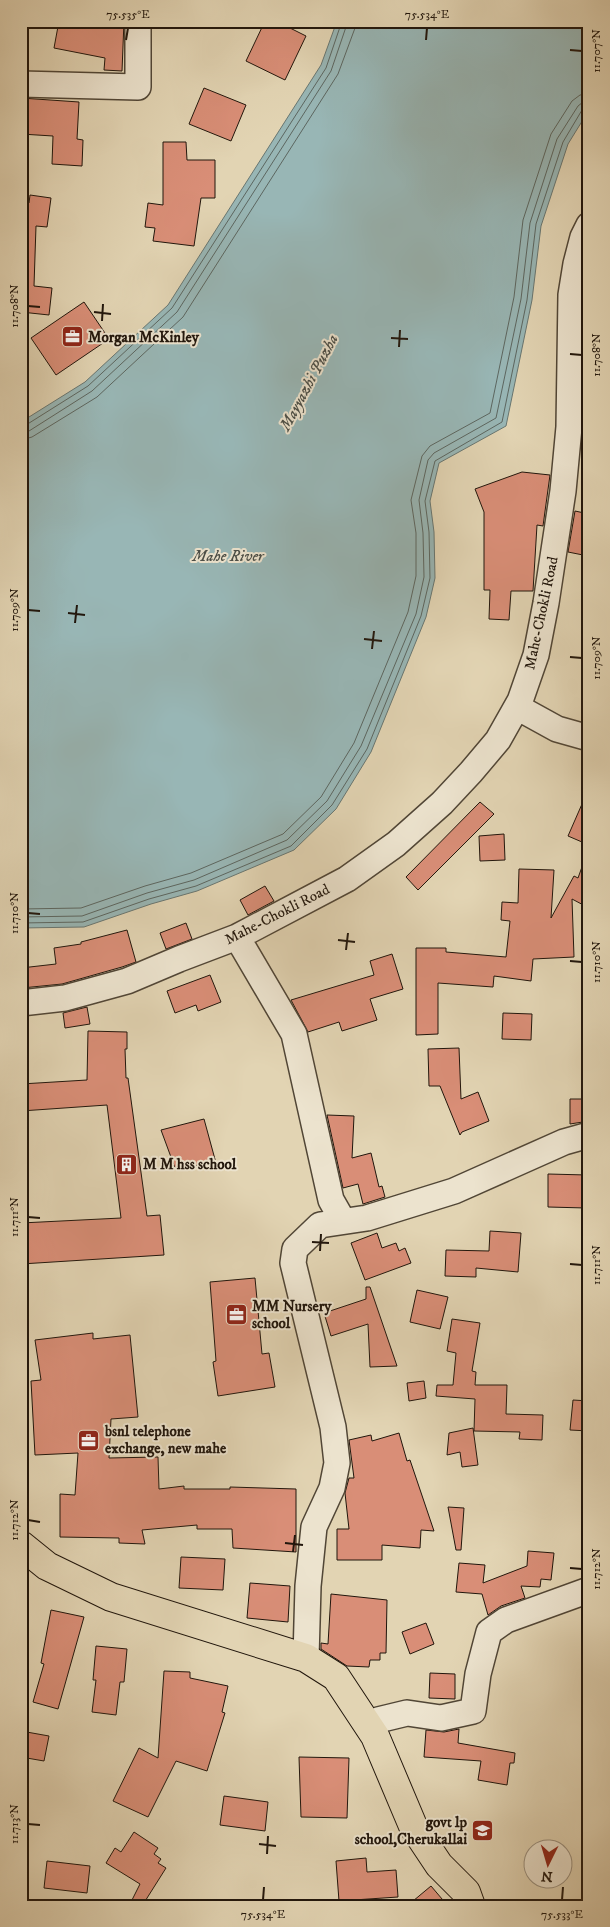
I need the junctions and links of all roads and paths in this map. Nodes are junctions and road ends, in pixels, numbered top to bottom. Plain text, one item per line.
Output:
1 (138, 21) edge
2 (21, 84) edge
3 (589, 225) edge
4 (517, 707) junction
5 (589, 738) edge
6 (237, 937) junction
7 (21, 1003) edge
8 (589, 1135) edge
9 (343, 1222) junction
10 (21, 1544) edge
11 (589, 1590) edge
12 (306, 1658) junction
13 (370, 1728) junction
14 (471, 1906) edge

1 - 2 street
3 - 4 street, Mahe-Chokli Road
4 - 5 street
4 - 6 street, Mahe-Chokli Road
6 - 7 street, Mahe-Chokli Road
6 - 9 street
8 - 9 street
9 - 12 street
10 - 12 main road
11 - 13 street
12 - 13 main road
13 - 14 main road

